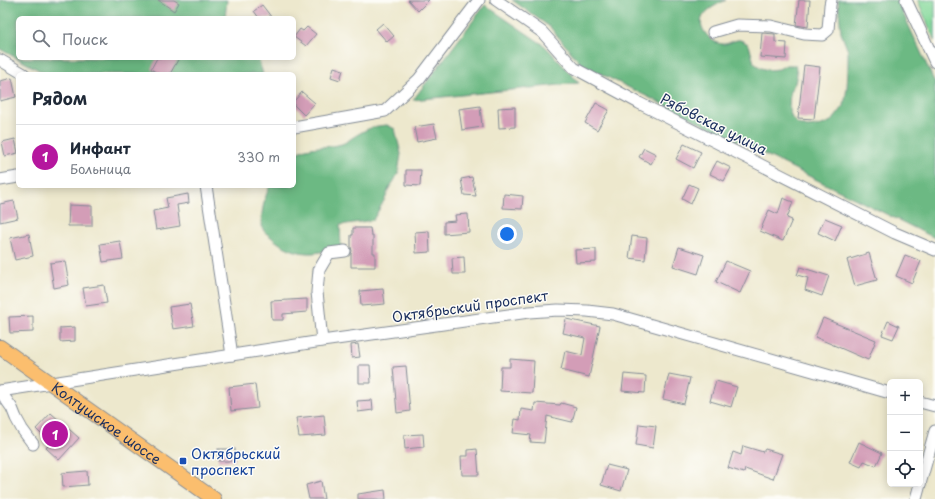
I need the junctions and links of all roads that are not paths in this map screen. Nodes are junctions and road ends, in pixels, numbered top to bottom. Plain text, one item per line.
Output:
1 (479, 0) edge
2 (496, 0) edge
3 (831, 0) edge
4 (906, 0) edge
5 (713, 32) dead end
6 (0, 60) edge
7 (935, 62) edge
8 (21, 72) edge
9 (296, 127) edge
10 (16, 177) edge
11 (0, 180) edge
12 (206, 188) edge
13 (935, 250) edge
14 (345, 251) dead end
15 (322, 341) junction
16 (0, 347) edge
17 (232, 355) junction
18 (50, 383) junction
19 (0, 391) edge
20 (887, 392) edge
21 (923, 403) edge
22 (935, 406) edge
23 (935, 431) edge
24 (33, 444) dead end
25 (923, 473) edge
26 (919, 487) edge
27 (214, 499) edge
28 (916, 499) edge

1 - 9 street
2 - 13 street, Рябовская улица
3 - 5 street
4 - 7 street
6 - 8 street
10 - 11 street
12 - 17 street
14 - 15 street
15 - 17 street, Октябрьский проспект
15 - 20 street, Октябрьский проспект
16 - 18 main road, Колтушское шоссе
17 - 18 street, Октябрьский проспект
18 - 19 street, Октябрьский проспект
18 - 27 main road, Колтушское шоссе
19 - 24 street
21 - 22 street
23 - 25 street
26 - 28 street

